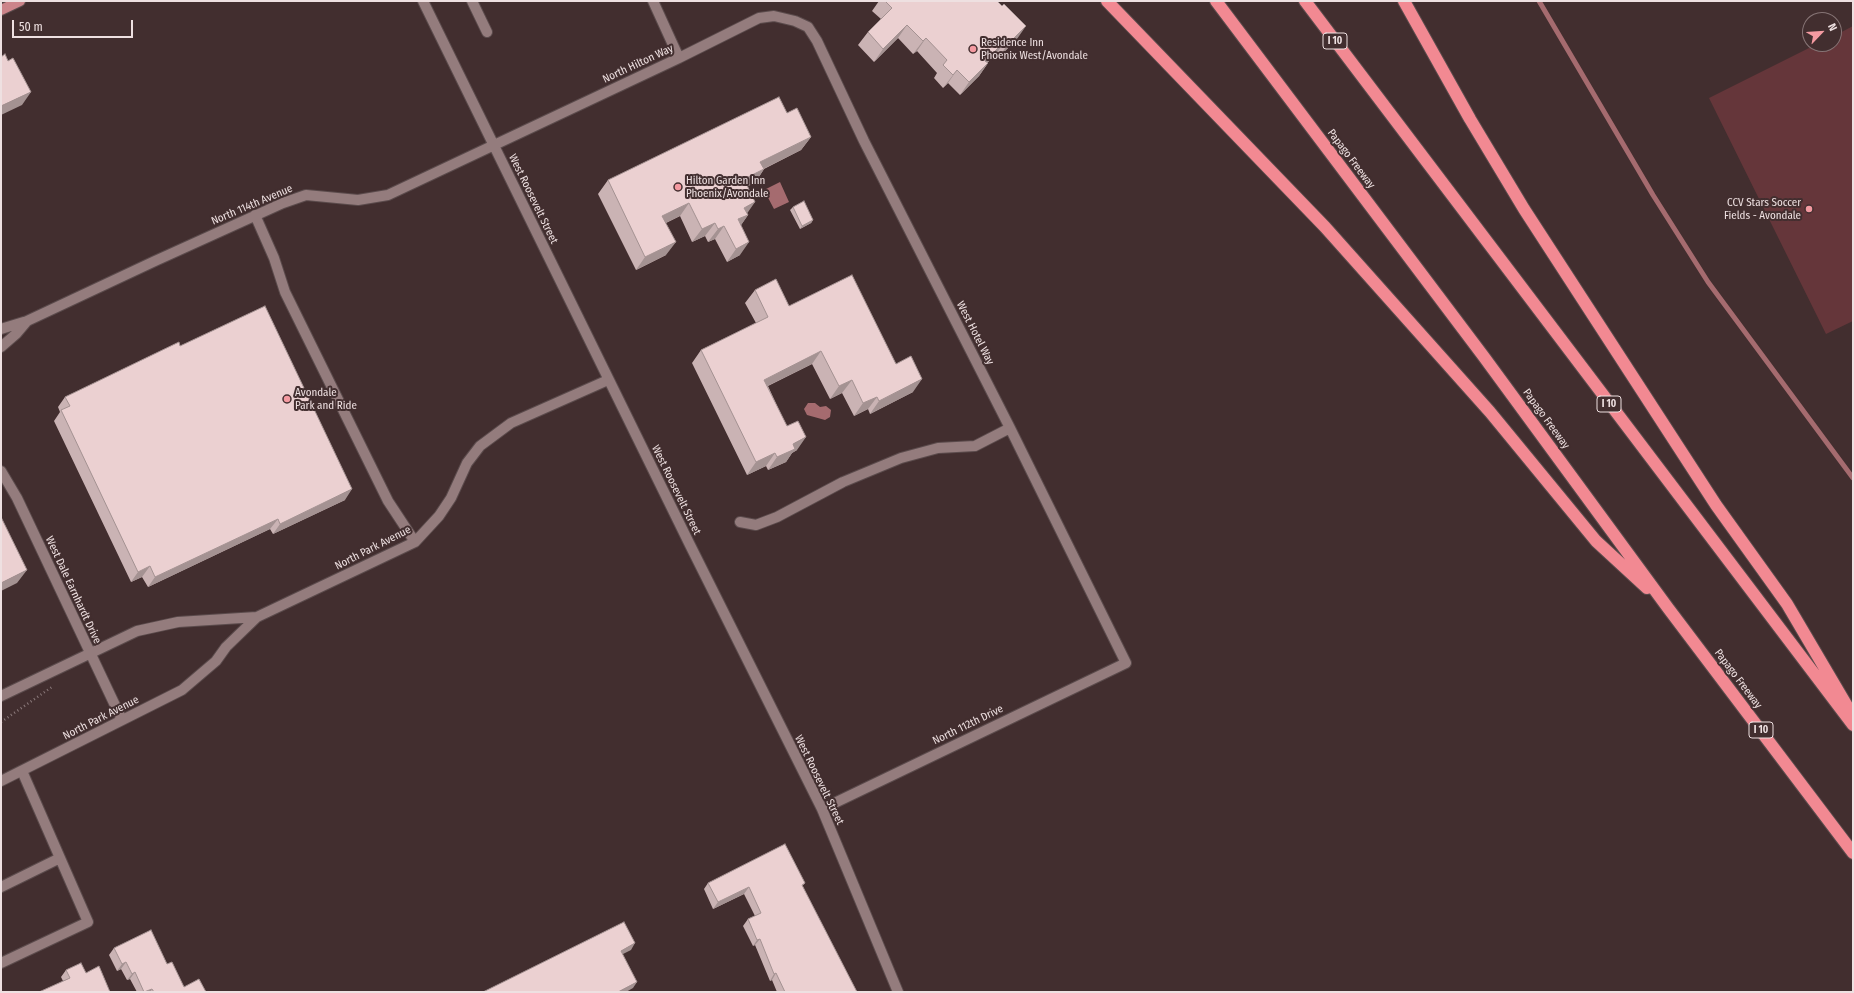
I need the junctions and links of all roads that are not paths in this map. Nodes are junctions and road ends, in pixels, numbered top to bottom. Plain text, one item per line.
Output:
1 (20, 1) edge
2 (424, 1) edge
3 (472, 1) edge
4 (653, 1) edge
5 (1107, 1) edge
6 (1216, 1) edge
7 (1305, 1) edge
8 (1404, 1) edge
9 (1, 10) edge
10 (795, 20) joint
11 (487, 32) dead end
12 (679, 58) junction
13 (494, 146) junction
14 (256, 215) junction
15 (27, 321) junction
16 (1, 329) edge
17 (1, 347) edge
18 (608, 380) junction
19 (1010, 428) junction
20 (1, 471) edge
21 (740, 522) dead end
22 (415, 542) junction
23 (1668, 608) junction
24 (257, 617) junction
25 (90, 654) junction
26 (1126, 663) joint
27 (1, 696) edge
28 (1853, 715) edge
29 (122, 720) junction
30 (1853, 725) edge
31 (22, 771) junction
32 (1, 781) edge
33 (822, 809) junction
34 (1853, 853) edge
35 (60, 858) junction
36 (1, 887) edge
37 (1, 963) edge
38 (898, 992) edge

1 - 9 main road
2 - 13 street, West Roosevelt Street
3 - 11 street
4 - 12 street
5 - 23 highway
6 - 23 highway, Papago Freeway / I 10
7 - 30 highway, I 10
8 - 28 highway
10 - 12 street, North Hilton Way
10 - 19 street, West Hotel Way
12 - 13 street, North Hilton Way
13 - 14 street, North 114th Avenue
13 - 18 street, West Roosevelt Street
14 - 15 street, North 114th Avenue
14 - 22 street
15 - 16 street, North 114th Avenue
15 - 17 street
18 - 22 street, North Park Avenue
18 - 33 street, West Roosevelt Street
19 - 21 street
19 - 26 street, West Hotel Way
20 - 25 street, West Dale Earnhardt Drive
22 - 24 street, North Park Avenue
23 - 34 highway, Papago Freeway / I 10
24 - 25 street, North Park Avenue
24 - 29 street, North Park Avenue
25 - 27 street, North Park Avenue
25 - 29 street, West Dale Earnhardt Drive
26 - 33 street, North 112th Drive
29 - 31 street, North Park Avenue
31 - 32 street, North Park Avenue
31 - 35 street
33 - 38 street, West Roosevelt Street
35 - 36 street
35 - 37 street

